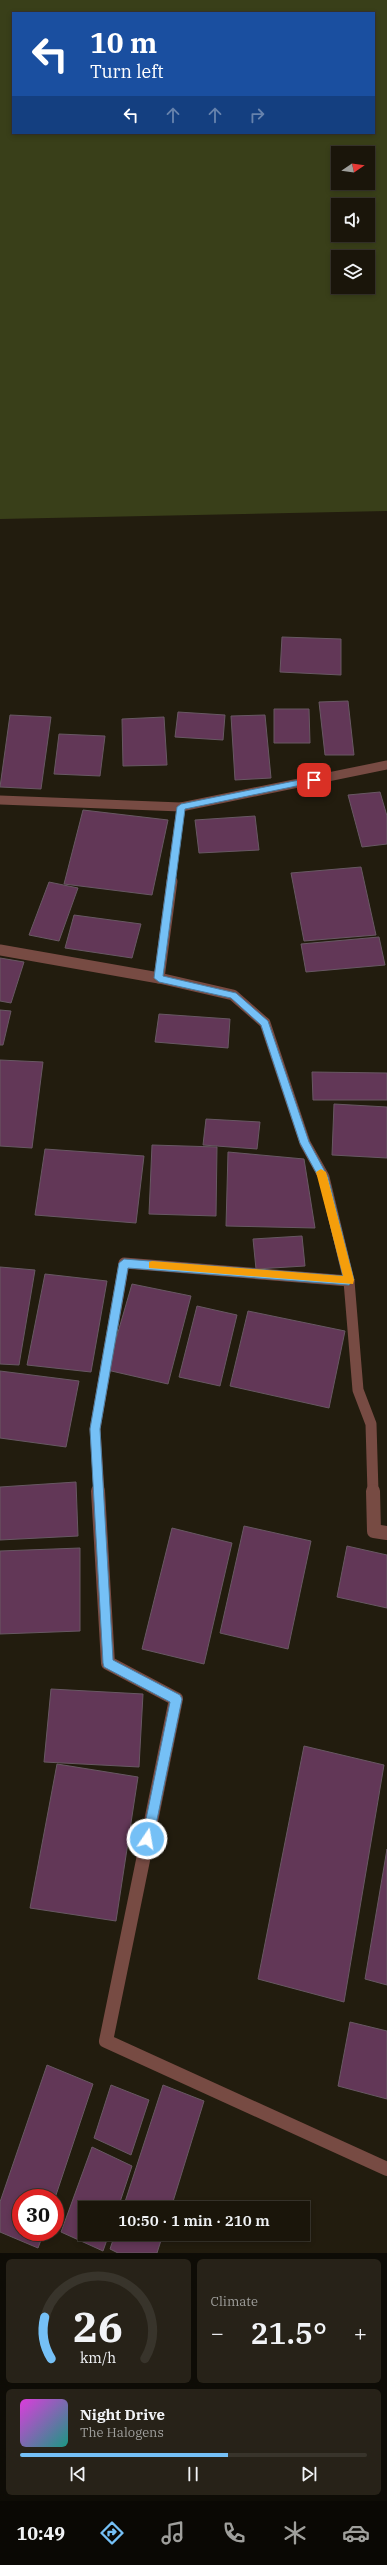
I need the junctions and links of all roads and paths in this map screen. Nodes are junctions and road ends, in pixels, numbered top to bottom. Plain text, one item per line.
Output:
1 (387, 764) edge
2 (0, 800) edge
3 (181, 807) junction
4 (0, 950) edge
5 (159, 978) junction
6 (349, 1280) junction
7 (387, 1533) edge
8 (387, 2169) edge

1 - 3 street
2 - 3 street
3 - 5 street
4 - 5 street
5 - 6 street
6 - 7 street
6 - 8 street

